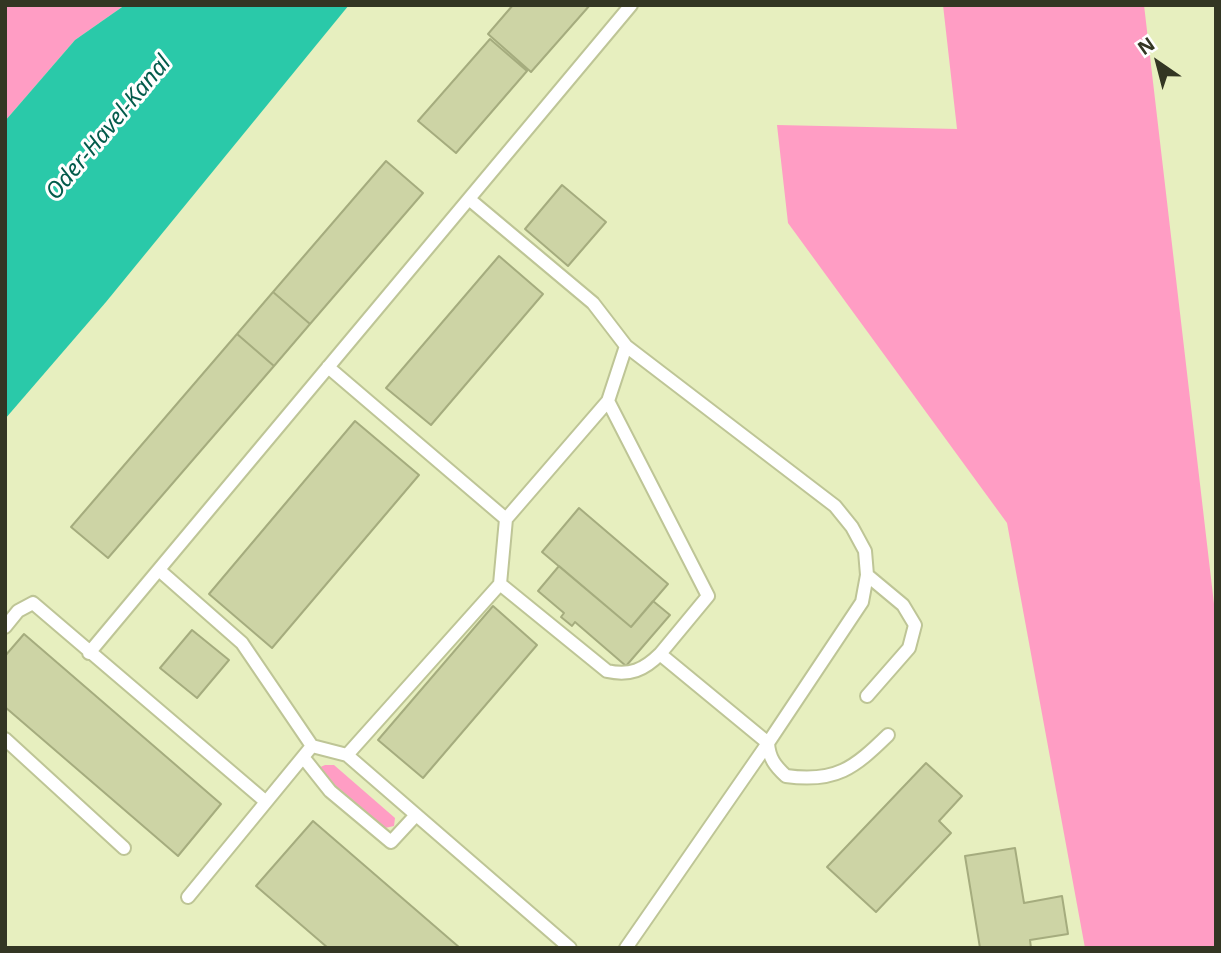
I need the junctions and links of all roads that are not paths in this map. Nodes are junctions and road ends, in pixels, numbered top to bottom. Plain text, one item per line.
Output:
1 (631, 5) edge
2 (469, 198) junction
3 (625, 346) junction
4 (328, 367) junction
5 (608, 401) junction
6 (506, 519) junction
7 (159, 570) junction
8 (867, 575) junction
9 (500, 583) junction
10 (5, 627) edge
11 (89, 653) junction
12 (660, 653) junction
13 (867, 696) dead end
14 (888, 735) dead end
15 (5, 739) edge
16 (768, 743) junction
17 (312, 747) junction
18 (347, 755) junction
19 (303, 757) junction
20 (265, 801) junction
21 (416, 815) junction
22 (124, 848) dead end
23 (188, 897) dead end
24 (570, 948) edge
25 (625, 948) edge

1 - 2 lane
2 - 3 lane
2 - 4 lane
3 - 5 lane
3 - 8 lane
4 - 6 lane
4 - 7 lane
5 - 6 lane
5 - 12 lane
6 - 9 lane
7 - 11 lane
7 - 17 lane
8 - 13 lane
8 - 16 lane
9 - 12 lane
9 - 18 lane
10 - 11 lane
11 - 20 lane
12 - 16 lane
14 - 16 lane
15 - 22 lane
16 - 25 lane
17 - 18 lane
17 - 19 lane
18 - 21 lane
19 - 20 lane
19 - 21 lane
20 - 23 lane
21 - 24 lane

